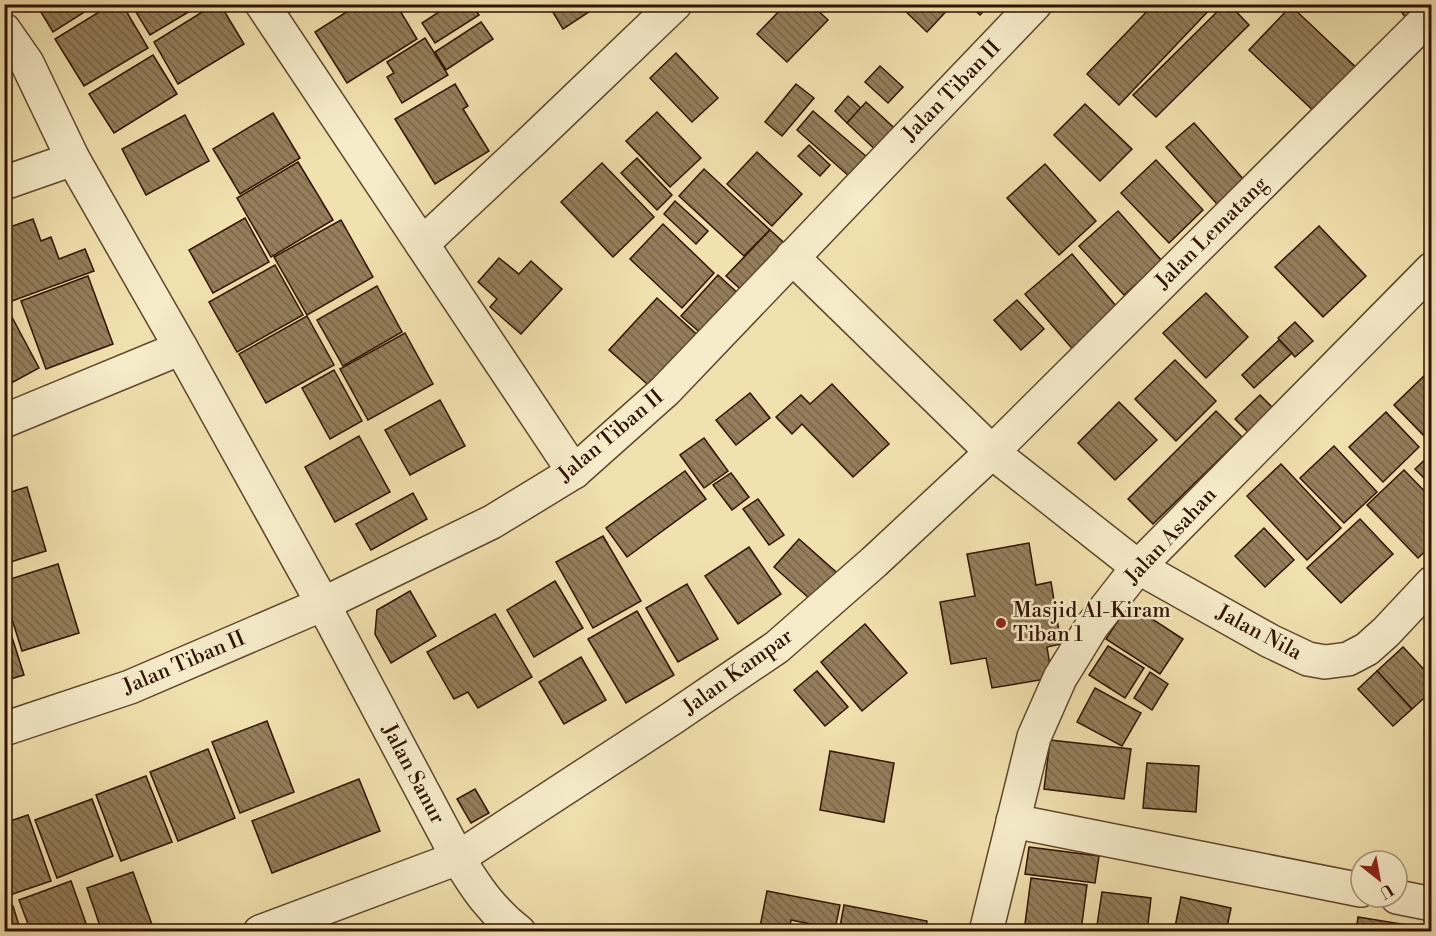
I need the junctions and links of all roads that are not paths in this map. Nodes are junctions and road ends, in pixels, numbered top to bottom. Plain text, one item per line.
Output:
1 (262, 4) edge
2 (675, 4) edge
3 (1035, 4) edge
4 (1431, 14) edge
5 (4, 30) edge
6 (73, 159) junction
7 (4, 183) edge
8 (422, 244) junction
9 (792, 257) junction
10 (1431, 269) edge
11 (181, 348) junction
12 (4, 421) edge
13 (992, 452) junction
14 (574, 472) junction
15 (1138, 567) junction
16 (1431, 583) edge
17 (323, 604) junction
18 (4, 729) edge
19 (1013, 821) junction
20 (458, 858) junction
21 (1349, 888) edge
22 (1409, 899) edge
23 (1431, 904) edge
24 (260, 932) edge
25 (519, 932) edge
26 (986, 932) edge

1 - 8 street
2 - 8 street
3 - 9 street, Jalan Tiban II
4 - 13 street, Jalan Lematang
5 - 6 street, Jalan Sanur
6 - 7 street
6 - 11 street, Jalan Sanur
8 - 14 street
9 - 13 street, Jalan Nila
9 - 14 street, Jalan Tiban II
10 - 15 street, Jalan Asahan
11 - 12 street
11 - 17 street, Jalan Sanur
13 - 15 street, Jalan Nila
13 - 20 street, Jalan Kampar
14 - 17 street, Jalan Tiban II
15 - 16 street, Jalan Nila
15 - 19 street, Jalan Asahan
17 - 18 street, Jalan Tiban II
17 - 20 street, Jalan Sanur
19 - 21 street
19 - 26 street, Jalan Asahan
20 - 24 street, Jalan Kampar
20 - 25 street, Jalan Sanur
22 - 23 street

